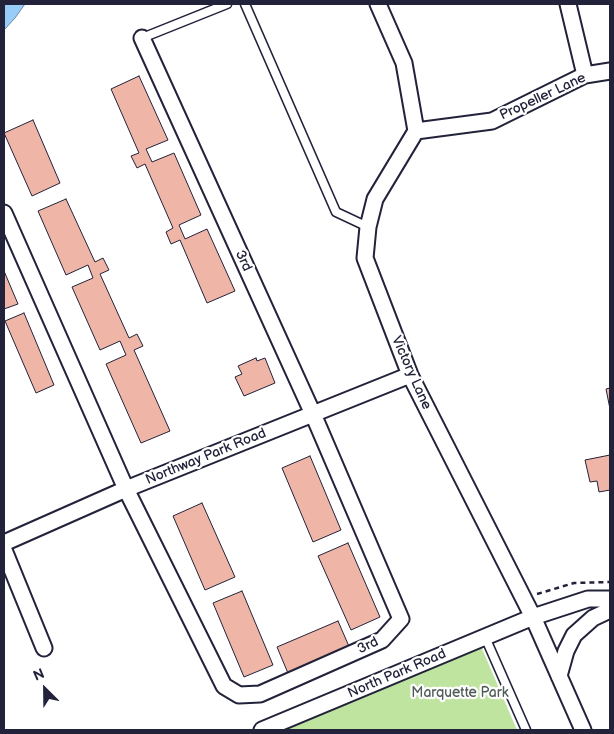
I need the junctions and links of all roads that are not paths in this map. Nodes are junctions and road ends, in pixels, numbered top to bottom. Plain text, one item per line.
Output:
1 (227, 4) edge
2 (245, 4) edge
3 (378, 4) edge
4 (568, 4) edge
5 (142, 38) joint
6 (610, 71) edge
7 (585, 75) junction
8 (416, 131) junction
9 (4, 213) edge
10 (368, 227) junction
11 (410, 375) junction
12 (313, 414) junction
13 (126, 489) junction
14 (4, 543) edge
15 (4, 550) edge
16 (610, 599) edge
17 (610, 610) edge
18 (533, 617) junction
19 (485, 637) junction
20 (44, 648) dead end
21 (559, 676) junction
22 (262, 730) edge
23 (526, 730) edge
24 (583, 730) edge

1 - 5 lane
2 - 10 lane
3 - 8 street
4 - 7 street
5 - 12 street, 3rd
6 - 7 street, Propeller Lane
7 - 8 street, Propeller Lane
8 - 10 street, Victory Lane
9 - 13 street, 3rd
10 - 11 street, Victory Lane
11 - 12 street, Northway Park Road
11 - 18 street, Victory Lane
12 - 13 street, Northway Park Road
12 - 13 street, 3rd
13 - 14 street, Northway Park Road
15 - 20 street
16 - 18 street, North Park Road
17 - 21 street
18 - 19 street, North Park Road
18 - 21 street, Victory Lane
19 - 22 street, North Park Road
19 - 23 lane
21 - 24 street, Victory Lane

